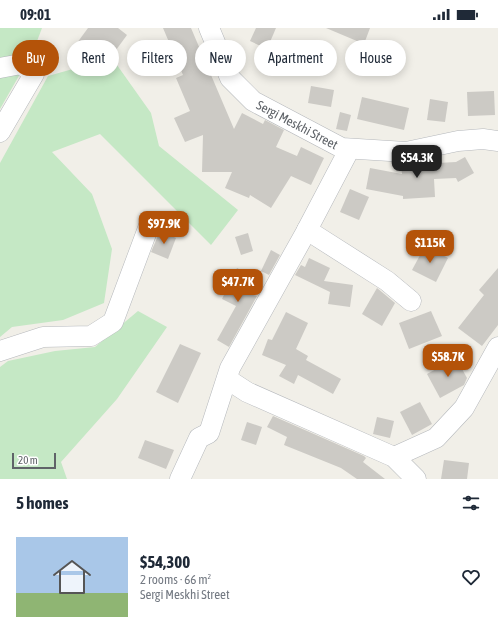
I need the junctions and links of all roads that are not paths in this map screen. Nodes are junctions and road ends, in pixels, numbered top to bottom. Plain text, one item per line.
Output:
1 (209, 28) edge
2 (0, 68) edge
3 (0, 132) edge
4 (498, 141) edge
5 (348, 150) junction
6 (150, 223) dead end
7 (307, 230) junction
8 (411, 301) dead end
9 (498, 347) edge
10 (0, 351) edge
11 (226, 379) junction
12 (394, 457) junction
13 (180, 479) edge
14 (416, 479) edge

1 - 5 street, Sergi Meskhi Street
2 - 3 street
4 - 5 street, Sergi Meskhi Street
5 - 7 street
6 - 10 street
7 - 8 street
7 - 11 street
9 - 12 street
11 - 12 street
11 - 13 street
12 - 14 street

